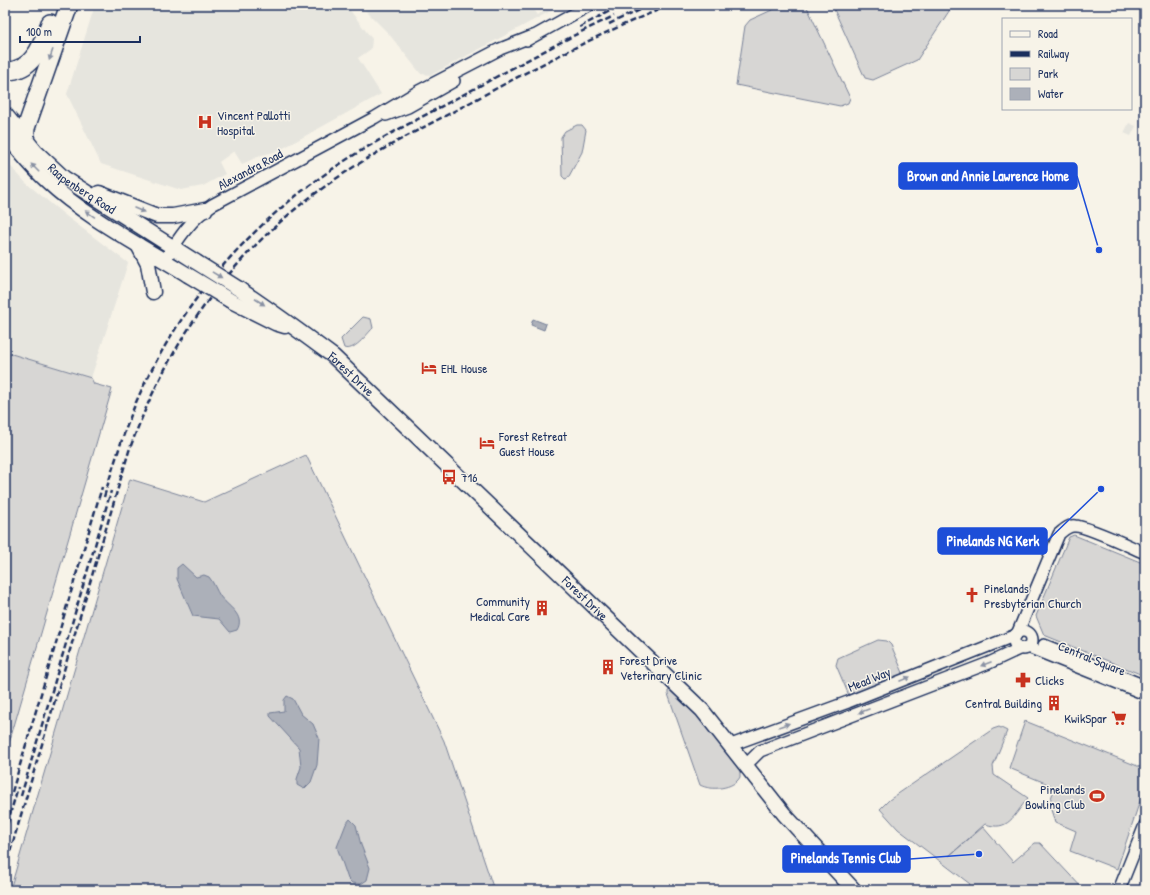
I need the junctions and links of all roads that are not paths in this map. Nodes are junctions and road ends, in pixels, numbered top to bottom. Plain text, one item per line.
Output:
1 (56, 5) edge
2 (69, 5) edge
3 (590, 5) edge
4 (5, 71) edge
5 (5, 114) edge
6 (5, 133) edge
7 (25, 140) junction
8 (64, 178) junction
9 (205, 210) junction
10 (135, 242) junction
11 (173, 248) junction
12 (166, 260) junction
13 (153, 292) dead end
14 (295, 329) junction
15 (1145, 553) edge
16 (1024, 639) junction
17 (1145, 686) edge
18 (1145, 694) edge
19 (731, 745) junction
20 (746, 765) junction
21 (1145, 825) edge
22 (854, 890) edge
23 (1119, 890) edge

1 - 4 highway
2 -> 7 highway
3 - 9 street, Alexandra Road
5 - 7 main road, Raapenberg Road
10 -> 6 main road, Raapenberg Road
7 - 8 main road, Raapenberg Road
8 -> 9 main road
8 - 11 main road, Raapenberg Road
9 - 11 street, Alexandra Road
10 - 12 main road, Raapenberg Road
10 - 13 main road
11 - 12 street, Alexandra Road
11 -> 14 main road, Forest Drive, bridge
12 - 14 main road, Forest Drive, bridge
14 - 19 main road, Forest Drive
15 - 16 street
16 - 17 street, Central Square
16 - 18 street, Central Square
19 -> 16 street, Mead Way
16 -> 20 street
19 - 20 main road, Forest Drive
20 - 22 main road, Forest Drive
21 - 23 street

